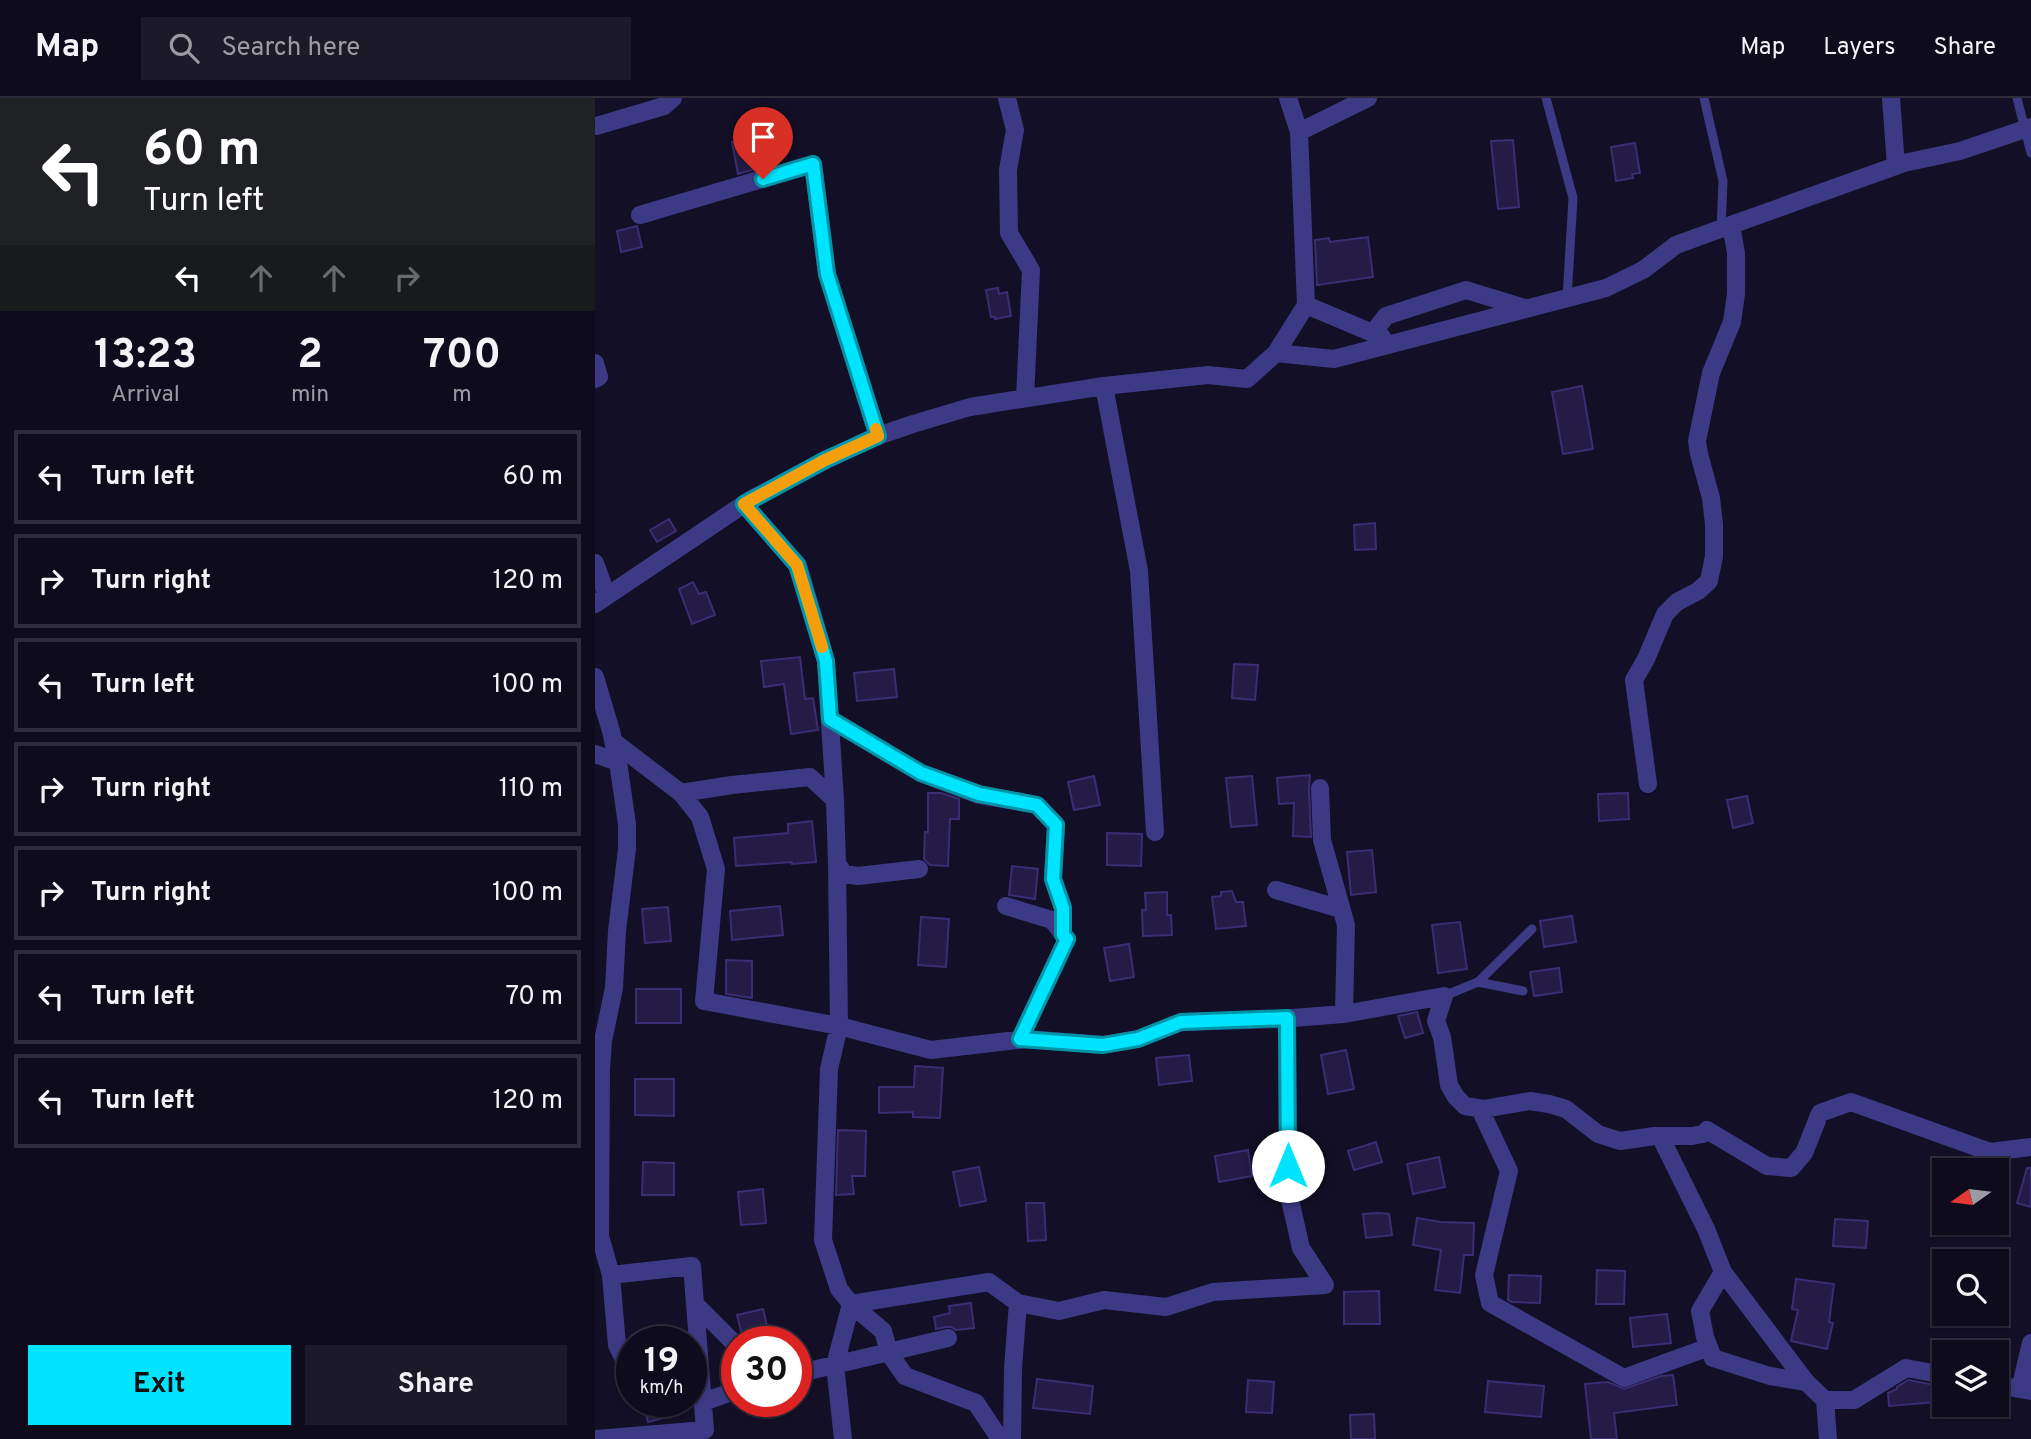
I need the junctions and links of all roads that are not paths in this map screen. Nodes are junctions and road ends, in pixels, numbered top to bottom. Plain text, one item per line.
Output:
1 (673, 98) edge
2 (1007, 98) edge
3 (1288, 98) edge
4 (1368, 98) edge
5 (1546, 98) edge
6 (1704, 98) edge
7 (1891, 98) edge
8 (2017, 98) edge
9 (595, 127) edge
10 (2027, 128) edge
11 (1299, 132) junction
12 (2031, 153) edge
13 (1896, 166) junction
14 (640, 215) dead end
15 (1726, 227) junction
16 (1567, 299) junction
17 (1306, 305) junction
18 (1528, 309) junction
19 (1373, 333) junction
20 (1395, 343) junction
21 (1276, 354) junction
22 (595, 363) edge
23 (595, 379) edge
24 (1104, 386) junction
25 (1025, 398) junction
26 (878, 436) junction
27 (744, 504) junction
28 (595, 563) edge
29 (601, 600) edge
30 (595, 677) edge
31 (830, 719) junction
32 (614, 742) junction
33 (595, 754) edge
34 (619, 766) junction
35 (649, 768) junction
36 (1647, 784) dead end
37 (1320, 788) dead end
38 (681, 793) junction
39 (835, 800) junction
40 (1155, 832) dead end
41 (837, 863) junction
42 (919, 869) dead end
43 (1276, 890) dead end
44 (1006, 905) dead end
45 (1341, 909) junction
46 (1532, 929) dead end
47 (1063, 935) junction
48 (1478, 982) junction
49 (595, 988) edge
50 (614, 988) junction
51 (1523, 991) dead end
52 (1444, 996) junction
53 (1344, 1014) junction
54 (1287, 1018) junction
55 (839, 1026) junction
56 (1020, 1039) junction
57 (1480, 1109) junction
58 (1660, 1136) junction
59 (2031, 1147) edge
60 (1723, 1272) junction
61 (611, 1275) junction
62 (1018, 1303) junction
63 (851, 1304) junction
64 (696, 1305) junction
65 (698, 1326) edge
66 (721, 1330) edge
67 (616, 1333) edge
68 (948, 1338) dead end
69 (2031, 1343) edge
70 (1709, 1348) junction
71 (889, 1353) junction
72 (835, 1365) junction
73 (812, 1370) edge
74 (1932, 1373) edge
75 (1806, 1382) junction
76 (2025, 1390) edge
77 (1825, 1400) junction
78 (706, 1434) edge
79 (596, 1439) edge
80 (843, 1439) edge
81 (1000, 1439) edge
82 (1012, 1439) edge
83 (1828, 1439) edge

1 - 9 street
2 - 25 street
3 - 11 street
4 - 11 street
5 - 16 lane
6 - 15 lane
7 - 13 street
8 - 10 lane
10 - 12 lane
10 - 13 street
11 - 17 street
13 - 15 street
14 - 26 street
15 - 16 street
15 - 36 street
16 - 18 street
17 - 19 street
17 - 21 street
18 - 19 street
18 - 20 street
19 - 20 street
20 - 21 street
21 - 24 street
22 - 23 street
24 - 25 street
24 - 40 street
25 - 26 street
26 - 27 street
27 - 29 street
27 - 31 street
28 - 29 street
30 - 32 street
31 - 39 street
31 - 47 street
32 - 34 street
32 - 35 street
33 - 34 street
34 - 35 street
34 - 50 street
35 - 38 street
37 - 45 street
38 - 39 street
38 - 55 street
39 - 41 street
41 - 42 street
41 - 55 street
43 - 45 street
44 - 47 street
45 - 53 street
46 - 48 lane
47 - 56 street
48 - 51 lane
48 - 52 lane
49 - 50 street
50 - 61 street
52 - 53 street
52 - 57 street
53 - 54 street
54 - 56 street
54 - 62 street
55 - 56 street
55 - 63 street
57 - 58 street
57 - 70 street
58 - 59 street
58 - 60 street
60 - 70 street
60 - 75 street
61 - 64 street
61 - 67 street
62 - 63 street
62 - 82 street
63 - 71 street
63 - 72 street
64 - 65 street
64 - 66 street
68 - 71 street
69 - 76 street
70 - 75 street
71 - 72 street
71 - 81 street
72 - 73 street
72 - 80 street
74 - 77 street
75 - 77 street
77 - 83 street
78 - 79 street

